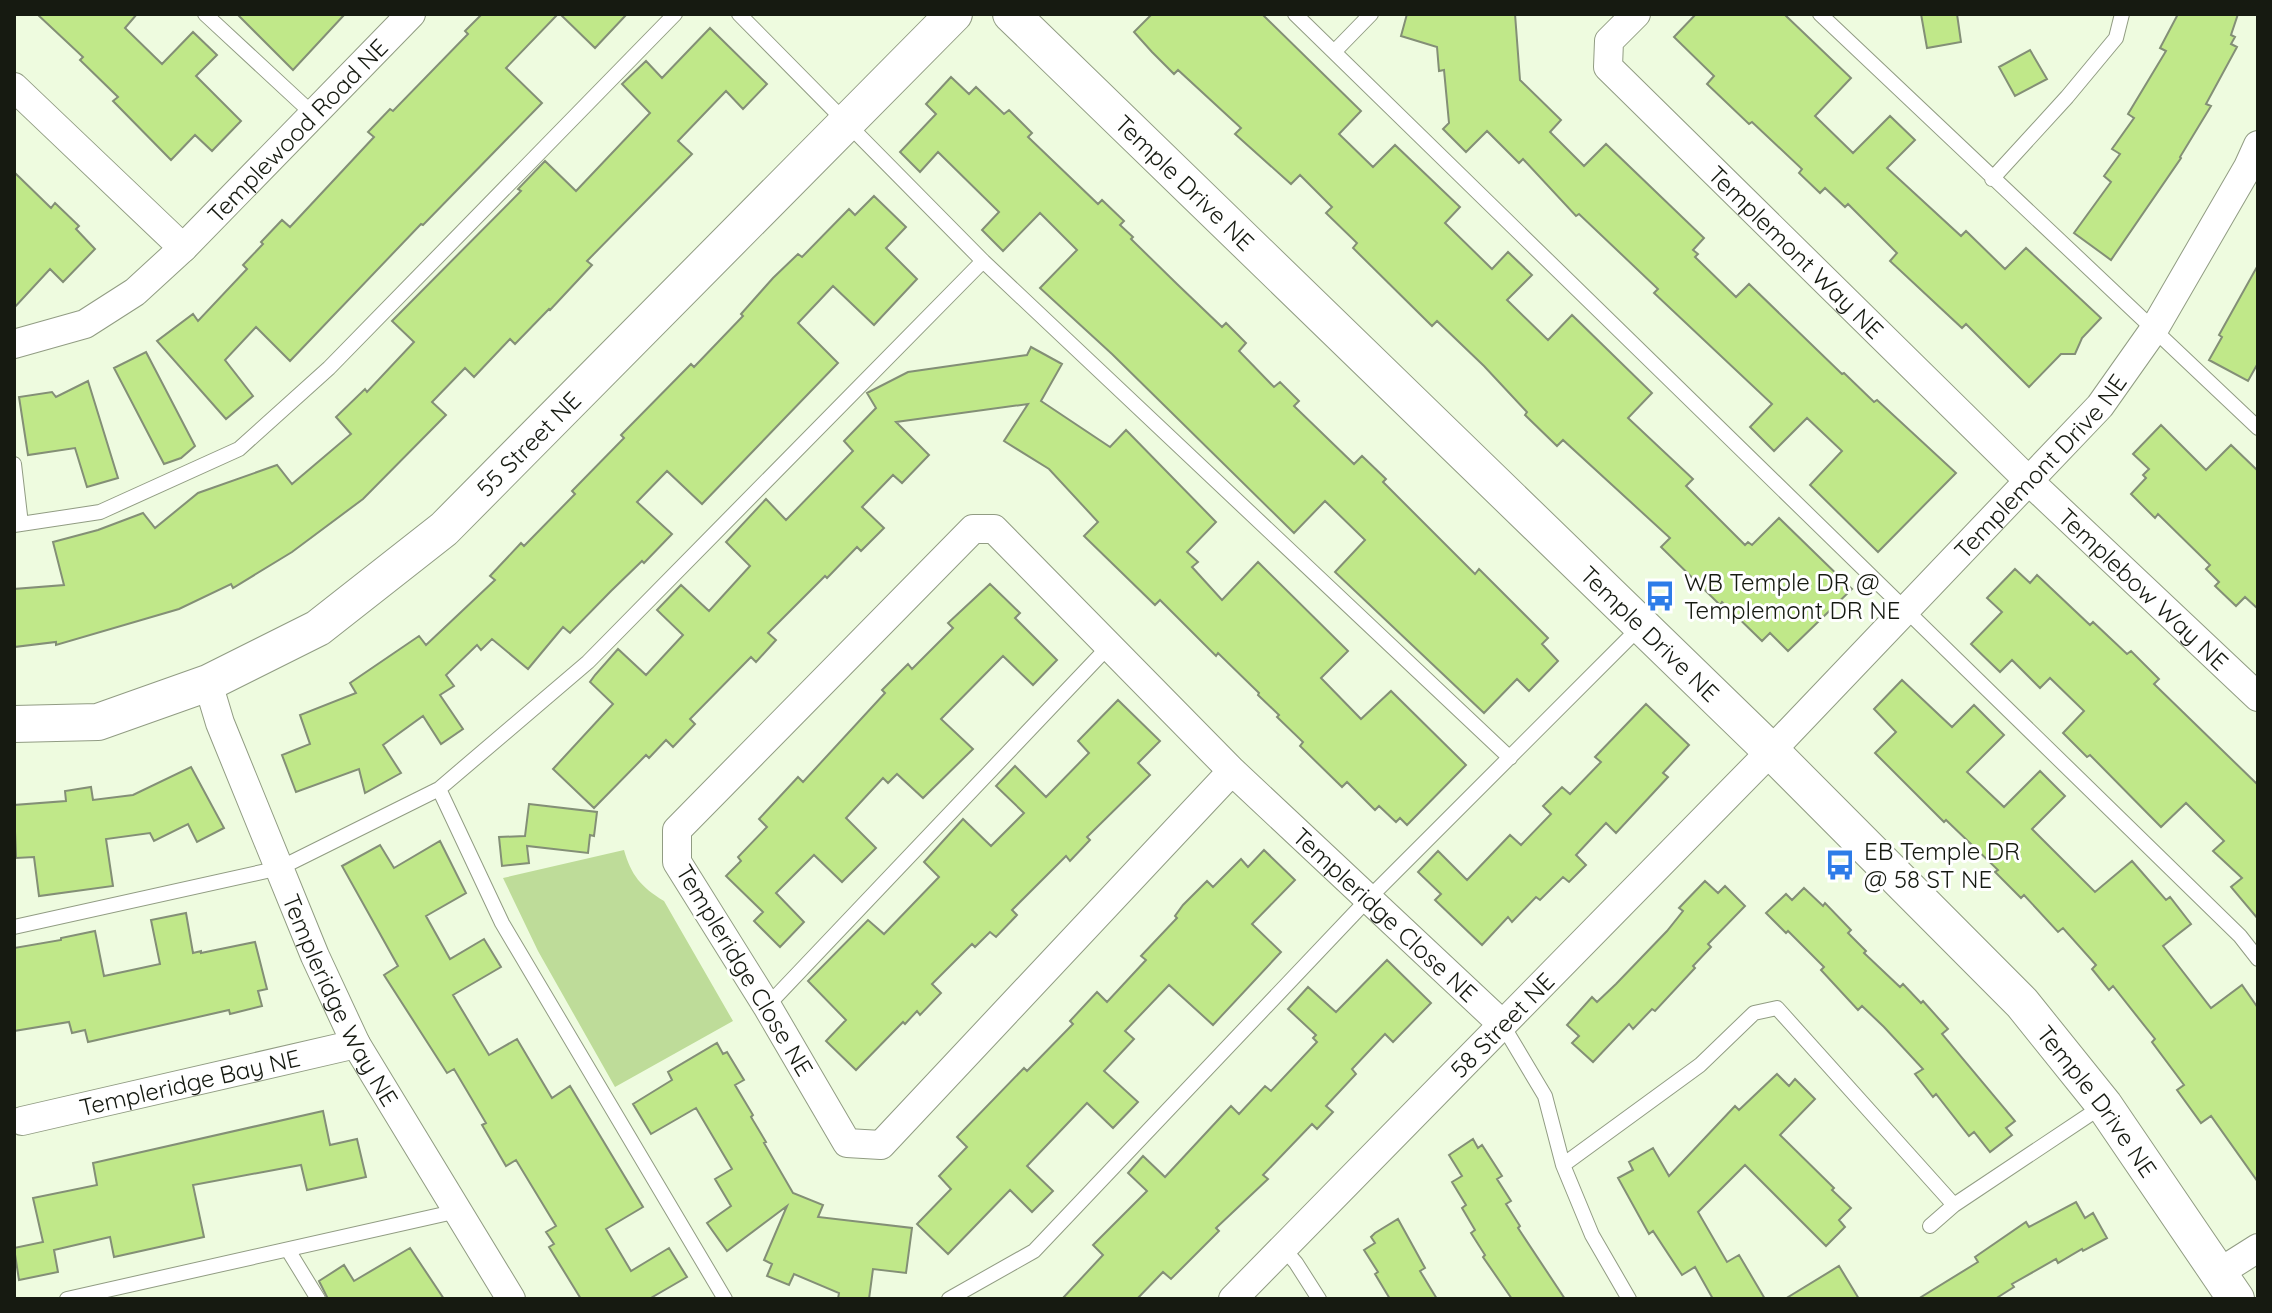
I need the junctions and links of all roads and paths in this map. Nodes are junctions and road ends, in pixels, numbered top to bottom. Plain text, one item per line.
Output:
1 (205, 14) edge
2 (411, 14) edge
3 (675, 14) edge
4 (739, 14) edge
5 (954, 14) edge
6 (1011, 14) edge
7 (1295, 14) edge
8 (1371, 14) edge
9 (1636, 14) edge
10 (1820, 14) edge
11 (2122, 14) edge
12 (1334, 52) junction
13 (14, 87) edge
14 (314, 115) junction
15 (847, 122) junction
16 (2258, 145) edge
17 (1992, 179) junction
18 (183, 248) junction
19 (983, 261) junction
20 (2153, 331) junction
21 (14, 344) edge
22 (2258, 428) edge
23 (14, 464) edge
24 (2030, 482) junction
25 (17, 524) edge
26 (1904, 610) junction
27 (1641, 626) junction
28 (1109, 646) junction
29 (208, 683) junction
30 (2258, 697) edge
31 (14, 724) edge
32 (1771, 751) junction
33 (1510, 758) junction
34 (1232, 771) junction
35 (439, 789) junction
36 (280, 868) junction
37 (1368, 899) junction
38 (14, 927) edge
39 (2258, 959) edge
40 (767, 1006) junction
41 (1502, 1024) junction
42 (356, 1044) junction
43 (2104, 1105) junction
44 (22, 1121) dead end
45 (1563, 1165) junction
46 (1954, 1205) junction
47 (458, 1211) junction
48 (1930, 1226) dead end
49 (1283, 1248) junction
50 (2258, 1248) edge
51 (288, 1250) junction
52 (2228, 1285) edge
53 (67, 1299) edge
54 (318, 1299) edge
55 (511, 1299) edge
56 (725, 1299) edge
57 (949, 1299) edge
58 (1233, 1299) edge
59 (1319, 1299) edge
60 (1629, 1299) edge

1 - 14 lane
2 - 14 street, Templewood Road NE
3 - 25 lane
4 - 15 lane
5 - 15 street, 55 Street NE
6 - 27 street, Temple Drive NE
7 - 12 lane
8 - 12 lane
9 - 24 street, Templemont Way NE
10 - 17 lane
11 - 17 lane
12 - 26 lane
13 - 18 street
14 - 18 street, Templewood Road NE
15 - 19 lane
15 - 29 street, 55 Street NE
16 - 20 street, Templemont Drive NE
17 - 20 lane
18 - 21 street, Templewood Road NE
19 - 33 lane
19 - 35 lane
20 - 22 lane
20 - 24 street, Templemont Drive NE
23 - 25 lane
24 - 26 street, Templemont Drive NE
24 - 30 street, Templebow Way NE
26 - 32 street, Templemont Drive NE
26 - 39 lane
27 - 32 street, Temple Drive NE
27 - 33 lane
28 - 34 street, Templeridge Close NE
28 - 40 lane
28 - 40 street, Templeridge Close NE
29 - 31 street, 55 Street NE
29 - 36 street, Templeridge Way NE
32 - 41 street, 58 Street NE
32 - 43 street, Temple Drive NE
33 - 37 lane
34 - 37 street, Templeridge Close NE
34 - 40 street, Templeridge Close NE
35 - 36 lane
35 - 56 lane
36 - 38 lane
36 - 42 street, Templeridge Way NE
37 - 41 street, Templeridge Close NE
37 - 57 lane
41 - 45 lane
41 - 49 street, 58 Street NE
42 - 44 street, Templeridge Bay NE
42 - 47 street, Templeridge Way NE
43 - 46 lane
43 - 52 street, Temple Drive NE
45 - 46 lane
45 - 60 lane
46 - 48 lane
47 - 51 lane
47 - 55 street, Templeridge Way NE
49 - 58 street, 58 Street NE
49 - 59 lane
50 - 52 street
51 - 53 lane
51 - 54 lane

